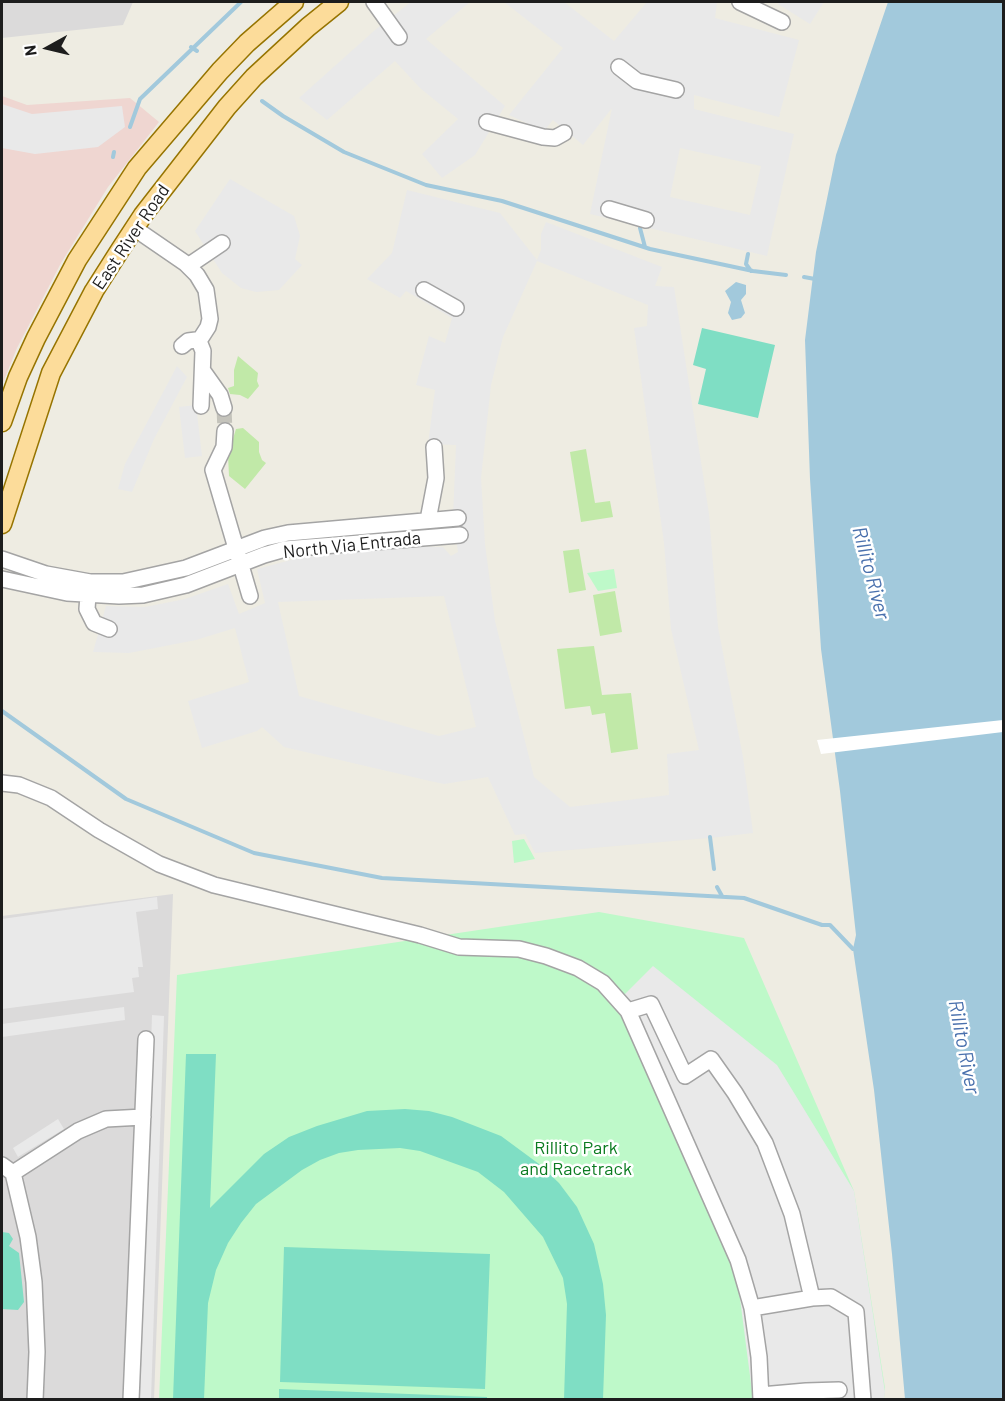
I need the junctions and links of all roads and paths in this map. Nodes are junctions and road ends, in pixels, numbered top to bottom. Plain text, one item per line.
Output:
1 (294, 2) edge
2 (339, 2) edge
3 (374, 2) edge
4 (740, 2) edge
5 (782, 22) dead end
6 (399, 37) dead end
7 (619, 66) dead end
8 (676, 90) dead end
9 (487, 122) dead end
10 (564, 134) dead end
11 (609, 209) dead end
12 (646, 220) dead end
13 (134, 228) junction
14 (222, 243) dead end
15 (188, 266) junction
16 (424, 290) dead end
17 (456, 308) dead end
18 (199, 341) junction
19 (182, 346) dead end
20 (203, 372) junction
21 (201, 406) dead end
22 (224, 408) tunnel mouth
23 (2, 422) edge
24 (225, 431) tunnel mouth
25 (434, 447) dead end
26 (458, 518) dead end
27 (428, 520) junction
28 (2, 524) edge
29 (460, 535) dead end
30 (236, 549) junction
31 (2, 559) edge
32 (241, 566) junction
33 (2, 579) edge
34 (88, 595) junction
35 (250, 596) dead end
36 (109, 629) dead end
37 (2, 783) edge
38 (628, 1011) junction
39 (146, 1039) dead end
40 (143, 1117) junction
41 (7, 1169) edge
42 (812, 1298) junction
43 (752, 1308) junction
44 (839, 1390) dead end
45 (761, 1397) edge
46 (35, 1400) edge
47 (131, 1400) edge
48 (863, 1400) edge

1 - 23 main road, East River Road
2 - 13 main road, East River Road
3 - 6 street
4 - 5 street
7 - 8 street
9 - 10 street
11 - 12 street
13 - 15 street
13 - 28 main road, East River Road
14 - 15 street
15 - 18 street
16 - 17 street
18 - 19 street
18 - 20 street
20 - 21 street
20 - 22 street
24 - 30 street
25 - 27 street
26 - 27 street, North Via Entrada
27 - 30 street, North Via Entrada
29 - 32 street, North Via Entrada
30 - 31 street, North Via Entrada
30 - 32 street
32 - 34 street, North Via Entrada
32 - 35 street
33 - 34 street, North Via Entrada
34 - 36 street
37 - 38 street
38 - 42 street
38 - 43 street
39 - 40 street
40 - 41 street
40 - 47 street
41 - 46 street
42 - 43 street
42 - 48 street
43 - 45 street
44 - 45 street

